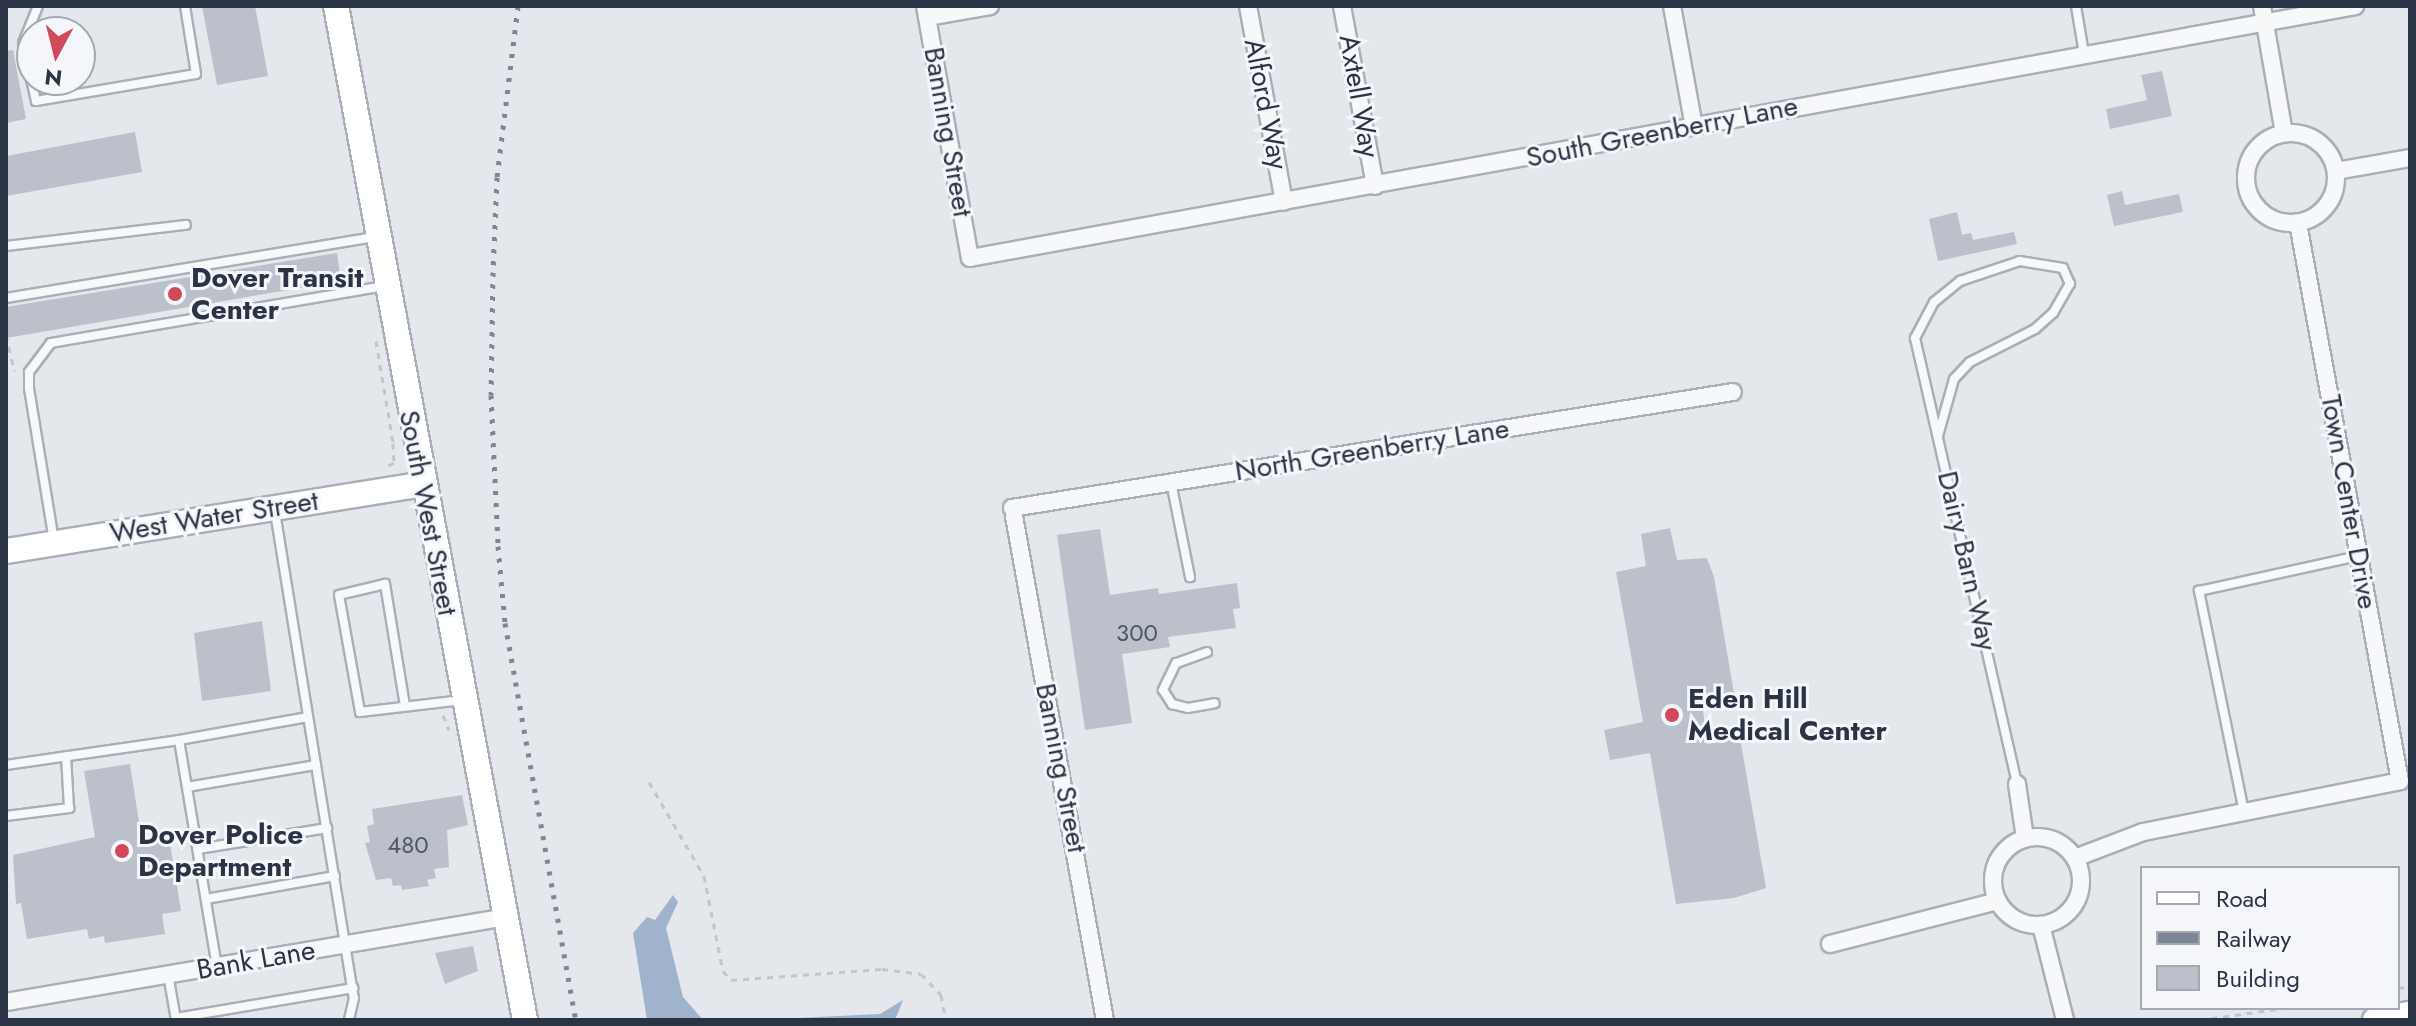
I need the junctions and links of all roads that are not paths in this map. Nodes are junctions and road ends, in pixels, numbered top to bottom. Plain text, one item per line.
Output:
1 (38, 6) edge
2 (185, 6) edge
3 (336, 6) edge
4 (990, 6) edge
5 (1248, 6) edge
6 (1342, 6) edge
7 (1672, 6) edge
8 (2076, 6) edge
9 (2355, 6) edge
10 (926, 12) edge
11 (2264, 14) edge
12 (2084, 54) junction
13 (1694, 127) junction
14 (2284, 133) junction
15 (2410, 158) edge
16 (2336, 171) junction
17 (1375, 186) junction
18 (1284, 202) junction
19 (2298, 223) junction
20 (186, 225) dead end
21 (377, 237) junction
22 (6, 246) edge
23 (970, 258) joint
24 (386, 286) junction
25 (6, 298) edge
26 (1733, 392) dead end
27 (1938, 436) junction
28 (422, 484) junction
29 (1173, 492) dead end
30 (274, 507) junction
31 (1013, 512) joint
32 (55, 543) junction
33 (6, 551) edge
34 (2359, 556) junction
35 (1190, 577) dead end
36 (1207, 652) dead end
37 (463, 700) junction
38 (1215, 703) dead end
39 (405, 706) junction
40 (308, 717) junction
41 (179, 740) junction
42 (66, 756) junction
43 (6, 765) edge
44 (316, 765) junction
45 (2017, 784) joint
46 (187, 787) junction
47 (2244, 812) junction
48 (6, 816) edge
49 (327, 828) junction
50 (2025, 838) junction
51 (198, 849) junction
52 (2075, 858) junction
53 (335, 876) junction
54 (206, 899) junction
55 (1997, 901) junction
56 (506, 917) junction
57 (2041, 925) junction
58 (346, 944) junction
59 (1830, 944) dead end
60 (217, 966) junction
61 (168, 974) junction
62 (353, 988) junction
63 (6, 1002) edge
64 (2410, 1014) edge
65 (176, 1019) edge
66 (349, 1020) edge
67 (525, 1020) edge
68 (1105, 1020) edge
69 (2065, 1020) edge
70 (2375, 1020) edge

1 - 2 lane
3 - 21 street, South West Street
4 - 10 street
5 - 18 street, Alford Way
6 - 17 street, Axtell Way
7 - 13 street
8 - 12 lane
9 - 11 street, South Greenberry Lane
10 - 23 street, Banning Street
11 - 12 street, South Greenberry Lane
11 - 14 street
12 - 13 street, South Greenberry Lane
13 - 17 street, South Greenberry Lane
14 - 16 street
14 - 19 street
15 - 16 street
16 - 19 street
17 - 18 street, South Greenberry Lane
18 - 23 street, South Greenberry Lane
19 - 34 street, Town Center Drive
20 - 22 lane
21 - 24 street, South West Street
21 - 25 lane
24 - 28 street, South West Street
24 - 32 lane
26 - 31 street, North Greenberry Lane
27 - 27 lane, Dairy Barn Way
27 - 45 lane, Dairy Barn Way
28 - 30 street, West Water Street
28 - 37 street, South West Street
29 - 35 lane
30 - 32 street, West Water Street
30 - 40 lane
31 - 68 street, Banning Street
32 - 33 street, West Water Street
34 - 47 street, Town Center Drive
34 - 47 lane
36 - 38 lane
37 - 39 lane
37 - 56 street, South West Street
39 - 39 lane
40 - 41 lane
40 - 44 lane
41 - 42 lane
41 - 46 lane
42 - 43 lane
42 - 48 lane
44 - 46 lane
44 - 49 lane
45 - 50 street
46 - 51 lane
47 - 52 street
49 - 51 lane
49 - 53 lane
50 - 52 street
50 - 55 street
51 - 54 lane
52 - 57 street
53 - 54 lane
53 - 58 lane
54 - 60 lane
55 - 57 street
55 - 59 street
56 - 58 street, Bank Lane
56 - 67 street, South West Street
57 - 69 street
58 - 60 street, Bank Lane
58 - 62 lane
60 - 61 street, Bank Lane
61 - 63 street, Bank Lane
61 - 65 lane
62 - 65 lane
62 - 66 lane
64 - 70 street

